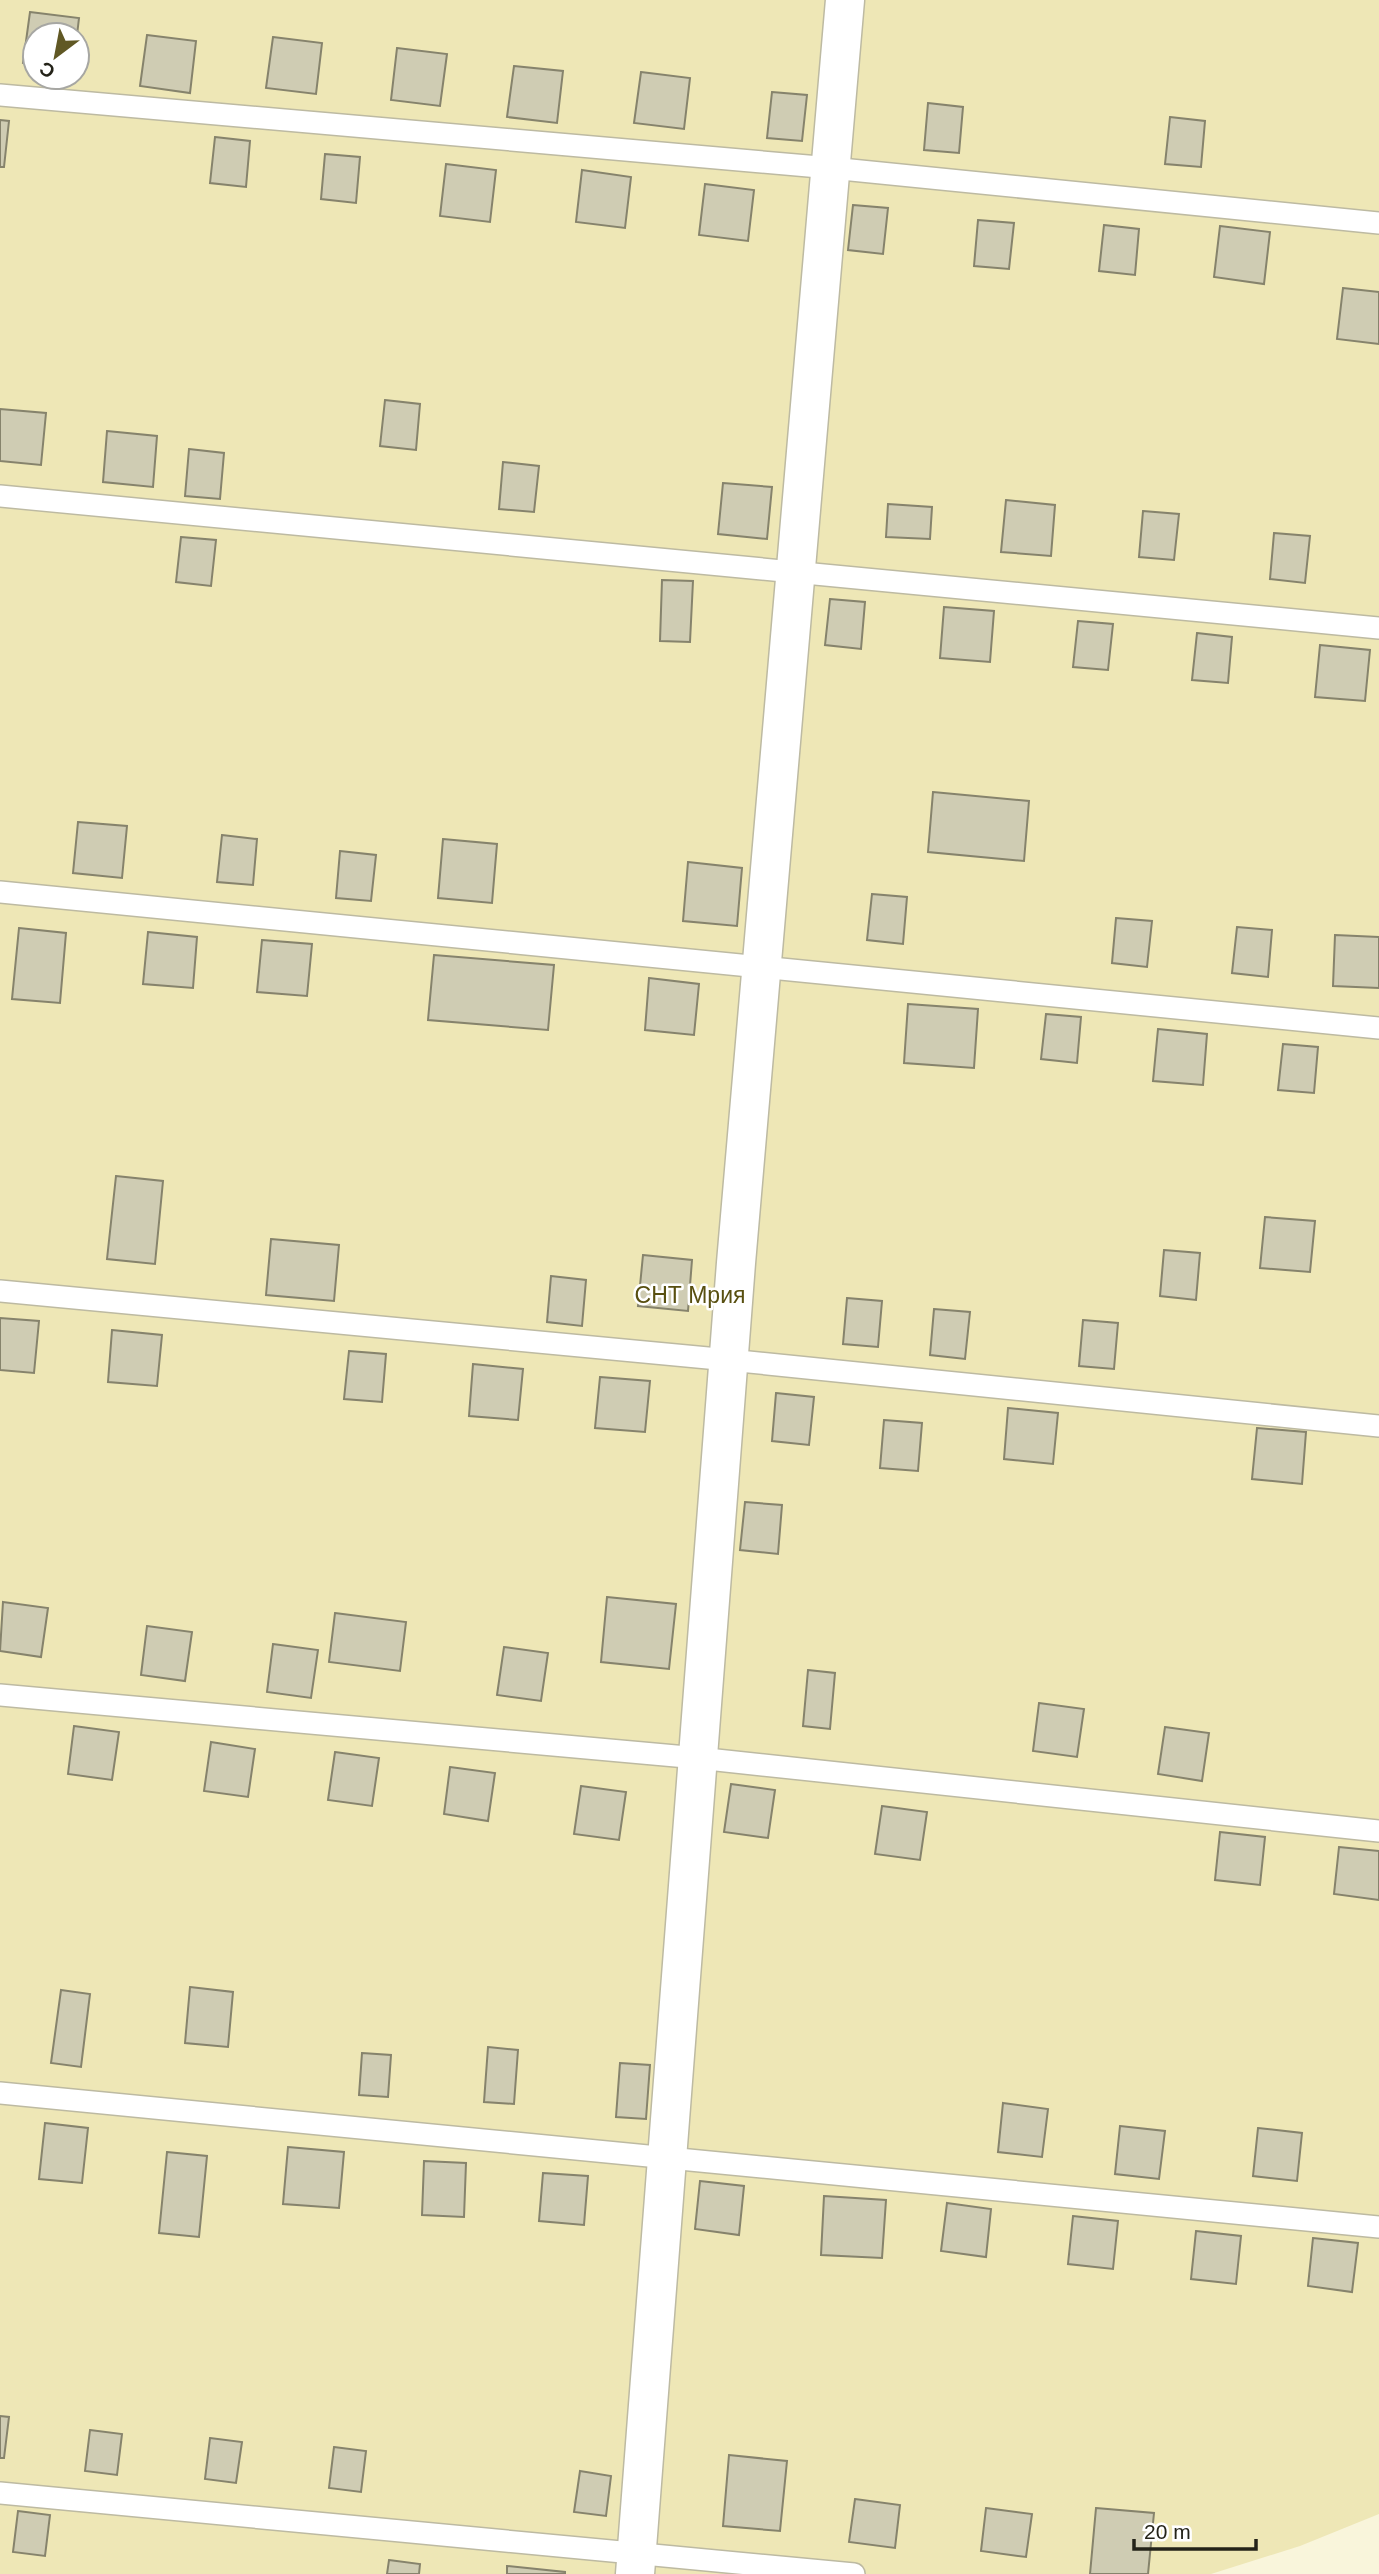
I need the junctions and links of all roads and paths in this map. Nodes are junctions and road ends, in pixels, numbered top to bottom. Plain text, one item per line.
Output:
1 (845, 0) edge
2 (0, 95) edge
3 (831, 168) junction
4 (1379, 223) edge
5 (0, 496) edge
6 (795, 573) junction
7 (1379, 628) edge
8 (0, 892) edge
9 (763, 967) junction
10 (1379, 1028) edge
11 (0, 1291) edge
12 (729, 1360) junction
13 (1379, 1426) edge
14 (0, 1695) edge
15 (698, 1758) junction
16 (1379, 1831) edge
17 (0, 2093) edge
18 (669, 2156) junction
19 (1379, 2227) edge
20 (0, 2493) edge
21 (636, 2564) edge
22 (854, 2574) edge

1 - 3 street
2 - 3 lane
3 - 4 lane
3 - 6 street
5 - 6 lane
6 - 7 lane
6 - 9 street
8 - 9 lane
9 - 10 lane
9 - 12 street
11 - 12 lane
12 - 13 lane
12 - 15 street
14 - 15 lane
15 - 16 lane
15 - 18 street
17 - 18 lane
18 - 19 lane
18 - 21 street
20 - 21 lane
21 - 22 lane

